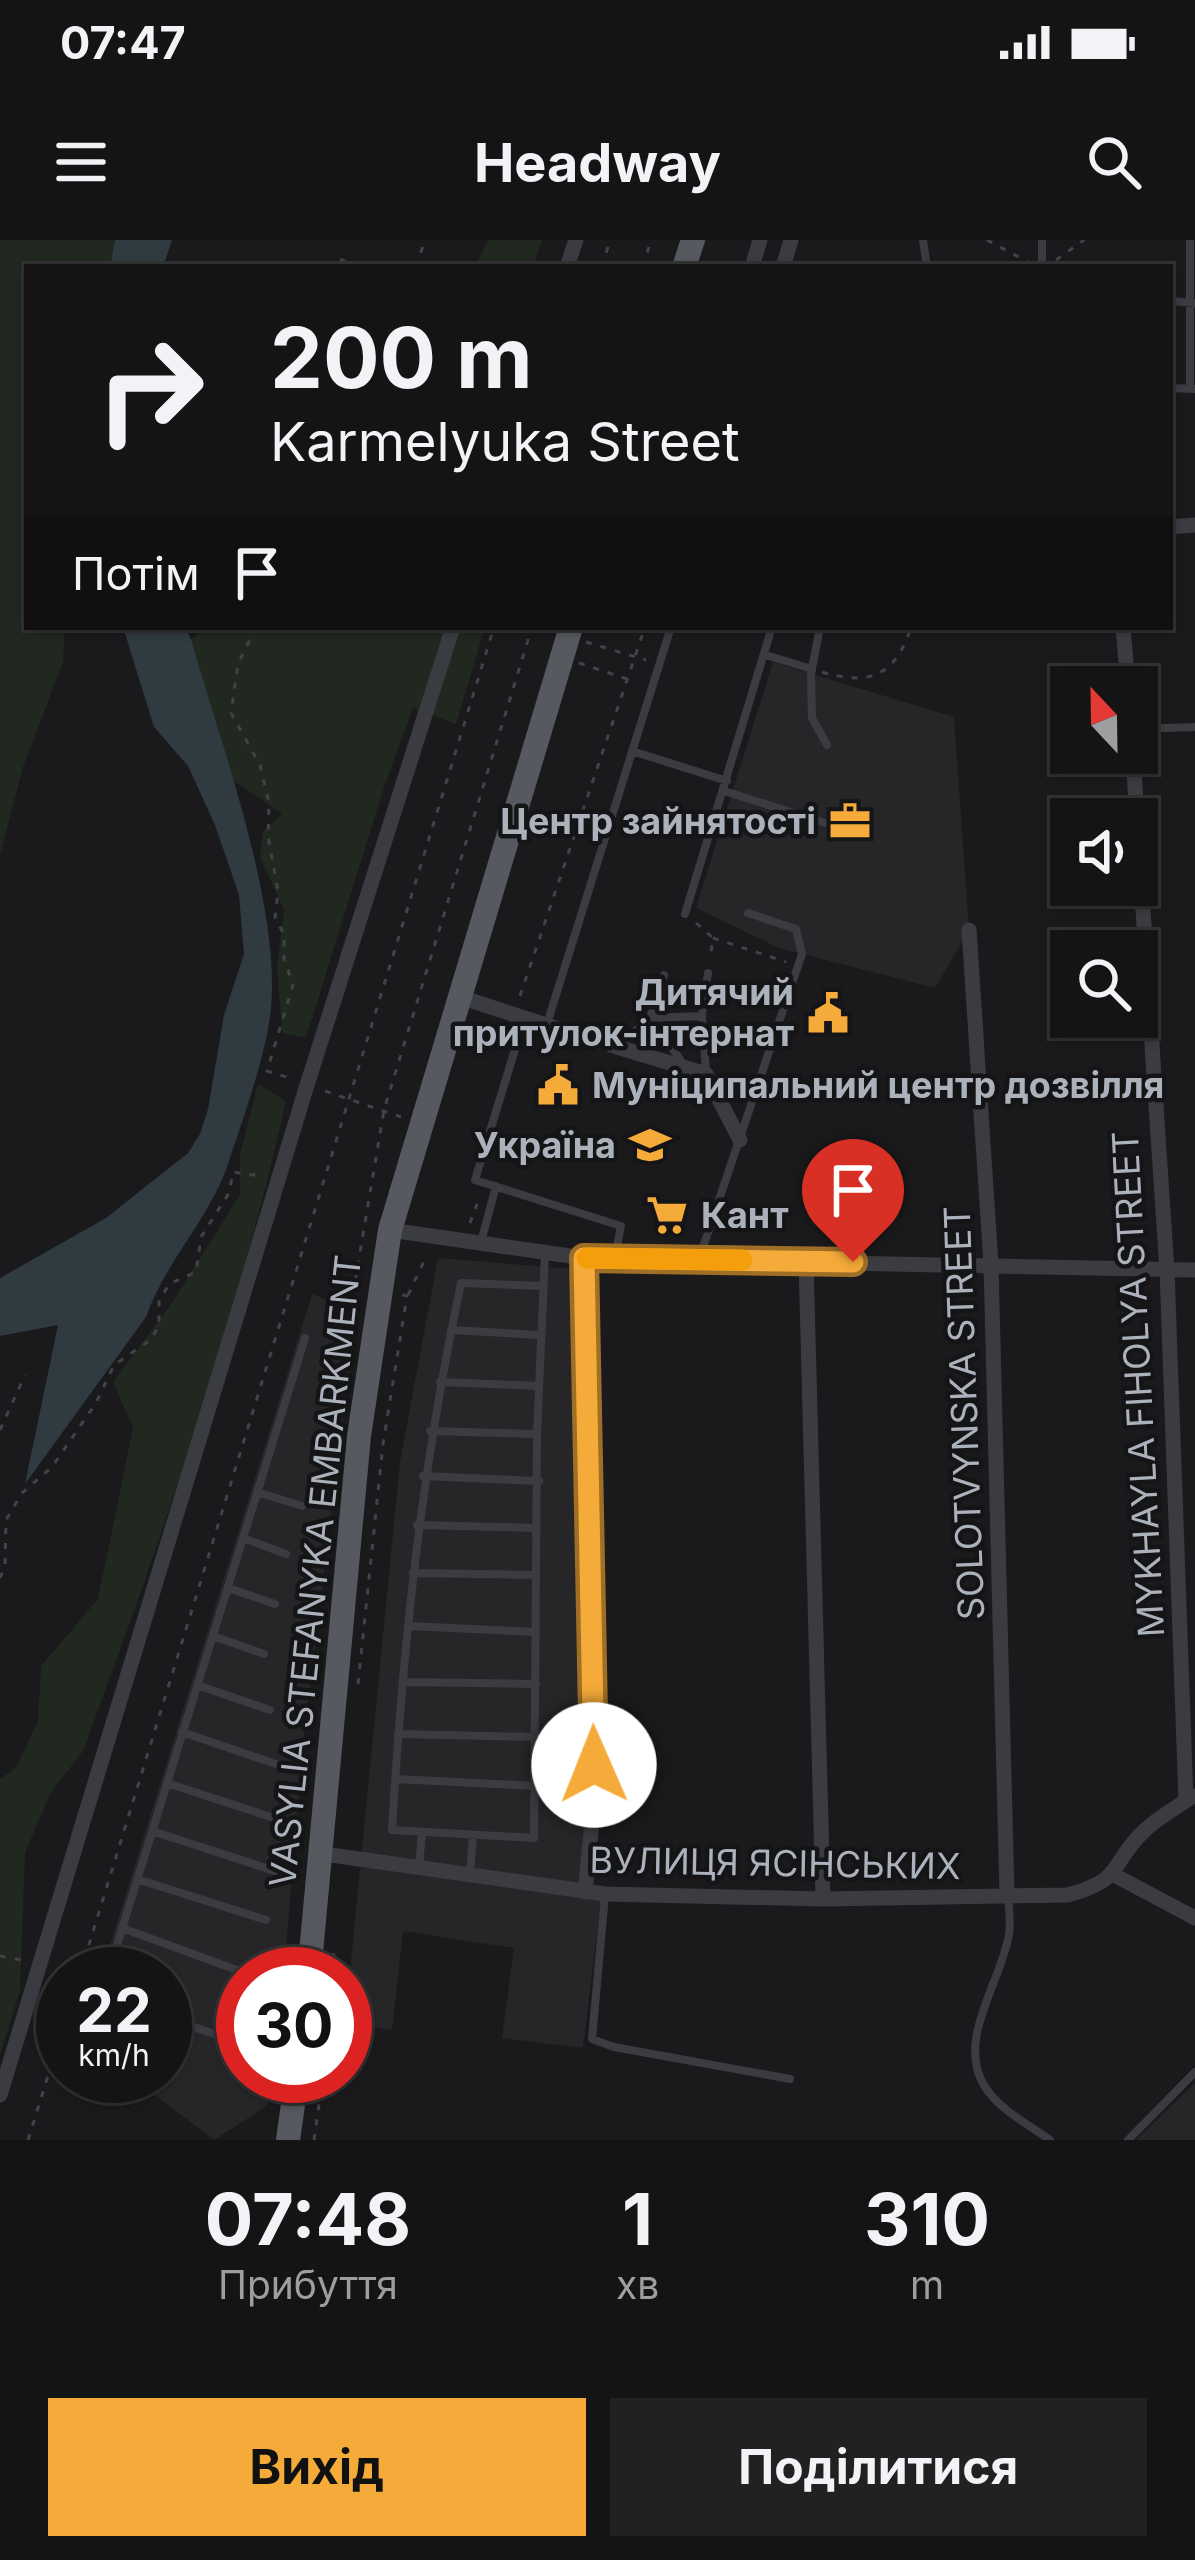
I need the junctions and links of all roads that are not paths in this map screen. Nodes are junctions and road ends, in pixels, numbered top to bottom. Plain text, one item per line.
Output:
1 (1190, 240) edge
2 (1192, 302) edge
3 (1192, 389) edge
4 (452, 630) edge
5 (670, 630) edge
6 (771, 630) edge
7 (819, 630) edge
8 (1123, 630) edge
9 (570, 632) edge
10 (766, 655) junction
11 (1126, 666) edge
12 (812, 669) junction
13 (1195, 727) edge
14 (1158, 728) edge
15 (827, 745) dead end
16 (632, 752) junction
17 (725, 786) junction
18 (826, 823) dead end
19 (1143, 906) edge
20 (748, 913) dead end
21 (686, 914) road end
22 (968, 930) dead end
23 (708, 973) road end
24 (664, 975) dead end
25 (460, 998) junction
26 (702, 1016) junction
27 (519, 1017) junction
28 (650, 1018) junction
29 (547, 1026) junction
30 (565, 1031) tunnel mouth
31 (617, 1047) joint
32 (687, 1068) junction
33 (706, 1074) junction
34 (740, 1140) junction
35 (496, 1186) junction
36 (390, 1230) junction
37 (480, 1243) junction
38 (545, 1252) junction
39 (584, 1258) junction
40 (614, 1258) junction
41 (699, 1259) junction
42 (806, 1261) junction
43 (991, 1264) junction
44 (1167, 1270) junction
45 (1195, 1270) edge
46 (542, 1286) junction
47 (451, 1330) junction
48 (540, 1335) junction
49 (305, 1338) dead end
50 (440, 1382) junction
51 (538, 1386) junction
52 (430, 1431) junction
53 (536, 1434) junction
54 (423, 1476) junction
55 (539, 1480) junction
56 (257, 1492) junction
57 (302, 1506) dead end
58 (417, 1525) junction
59 (537, 1528) junction
60 (243, 1538) junction
61 (286, 1554) dead end
62 (413, 1574) junction
63 (536, 1575) junction
64 (228, 1588) junction
65 (275, 1604) dead end
66 (409, 1626) junction
67 (536, 1632) junction
68 (213, 1636) junction
69 (264, 1654) dead end
70 (405, 1682) junction
71 (197, 1684) junction
72 (536, 1684) junction
73 (270, 1710) dead end
74 (182, 1732) junction
75 (398, 1734) junction
76 (537, 1737) junction
77 (282, 1766) dead end
78 (395, 1779) junction
79 (166, 1784) junction
80 (537, 1786) junction
81 (1190, 1798) edge
82 (280, 1820) dead end
83 (152, 1831) junction
84 (422, 1833) junction
85 (473, 1836) junction
86 (317, 1853) junction
87 (419, 1868) junction
88 (275, 1871) dead end
89 (1114, 1875) junction
90 (470, 1876) junction
91 (137, 1879) junction
92 (585, 1892) junction
93 (605, 1894) junction
94 (1007, 1895) junction
95 (823, 1899) junction
96 (1195, 1918) edge
97 (266, 1921) dead end
98 (122, 1928) junction
99 (116, 1947) edge
100 (310, 1947) edge
101 (216, 1962) edge
102 (1195, 2072) edge
103 (790, 2078) dead end
104 (0, 2095) edge
105 (293, 2103) edge
106 (288, 2140) edge
107 (1050, 2140) edge
108 (1127, 2140) edge

1 - 2 lane
2 - 3 lane
4 - 104 street
5 - 16 lane
6 - 10 lane
7 - 12 lane
8 - 11 street
9 - 25 main road, VASYLIA STEFANYKA EMBARKMENT
10 - 12 lane
10 - 17 lane
12 - 15 lane
13 - 14 lane
16 - 17 lane
16 - 29 lane
17 - 18 lane
17 - 21 lane
19 - 44 street, MYKHAYLA FIHOLYA STREET
20 - 34 lane
22 - 43 street, SOLOTVYNSKA STREET
23 - 26 lane
24 - 28 lane
25 - 27 street
25 - 36 main road, VASYLIA STEFANYKA EMBARKMENT
26 - 28 lane
26 - 33 lane
27 - 29 street
27 - 35 lane
28 - 31 lane
28 - 32 lane
29 - 30 street
31 - 32 street
32 - 33 street
33 - 34 street
34 - 41 lane
35 - 37 lane
35 - 40 lane
36 - 37 street
36 - 86 main road, VASYLIA STEFANYKA EMBARKMENT
37 - 38 street
38 - 39 street
38 - 46 lane
39 - 40 street
39 - 92 street
40 - 41 street
41 - 42 street
42 - 43 street
42 - 95 street
43 - 44 street
43 - 94 street, SOLOTVYNSKA STREET
44 - 45 street
44 - 81 street, MYKHAYLA FIHOLYA STREET
46 - 47 lane
46 - 48 lane
47 - 48 lane
47 - 50 lane
48 - 51 lane
49 - 56 lane
50 - 51 lane
50 - 52 lane
51 - 53 lane
52 - 53 lane
52 - 54 lane
53 - 55 lane
54 - 55 lane
54 - 58 lane
55 - 59 lane
56 - 57 lane
56 - 60 lane
58 - 59 lane
58 - 62 lane
59 - 63 lane
60 - 61 lane
60 - 64 lane
62 - 63 lane
62 - 66 lane
63 - 67 lane
64 - 65 lane
64 - 68 lane
66 - 67 lane
66 - 70 lane
67 - 72 lane
68 - 69 lane
68 - 71 lane
70 - 72 lane
70 - 75 lane
71 - 73 lane
71 - 74 lane
72 - 76 lane
74 - 77 lane
74 - 79 lane
75 - 76 lane
75 - 78 lane
76 - 80 lane
78 - 80 lane
78 - 84 lane
79 - 82 lane
79 - 83 lane
80 - 85 lane
81 - 89 street
83 - 88 lane
83 - 91 lane
84 - 85 lane
84 - 87 lane
85 - 90 lane
86 - 87 street, ВУЛИЦЯ ЯСІНСЬКИХ
86 - 100 main road, VASYLIA STEFANYKA EMBARKMENT
87 - 90 street, ВУЛИЦЯ ЯСІНСЬКИХ
89 - 94 street, ВУЛИЦЯ ЯСІНСЬКИХ
89 - 96 street
90 - 92 street, ВУЛИЦЯ ЯСІНСЬКИХ
91 - 97 lane
91 - 98 lane
92 - 93 street, ВУЛИЦЯ ЯСІНСЬКИХ
93 - 95 street, ВУЛИЦЯ ЯСІНСЬКИХ
93 - 103 lane
94 - 95 street, ВУЛИЦЯ ЯСІНСЬКИХ
94 - 107 lane
98 - 99 lane
98 - 101 lane
102 - 108 lane
105 - 106 main road

